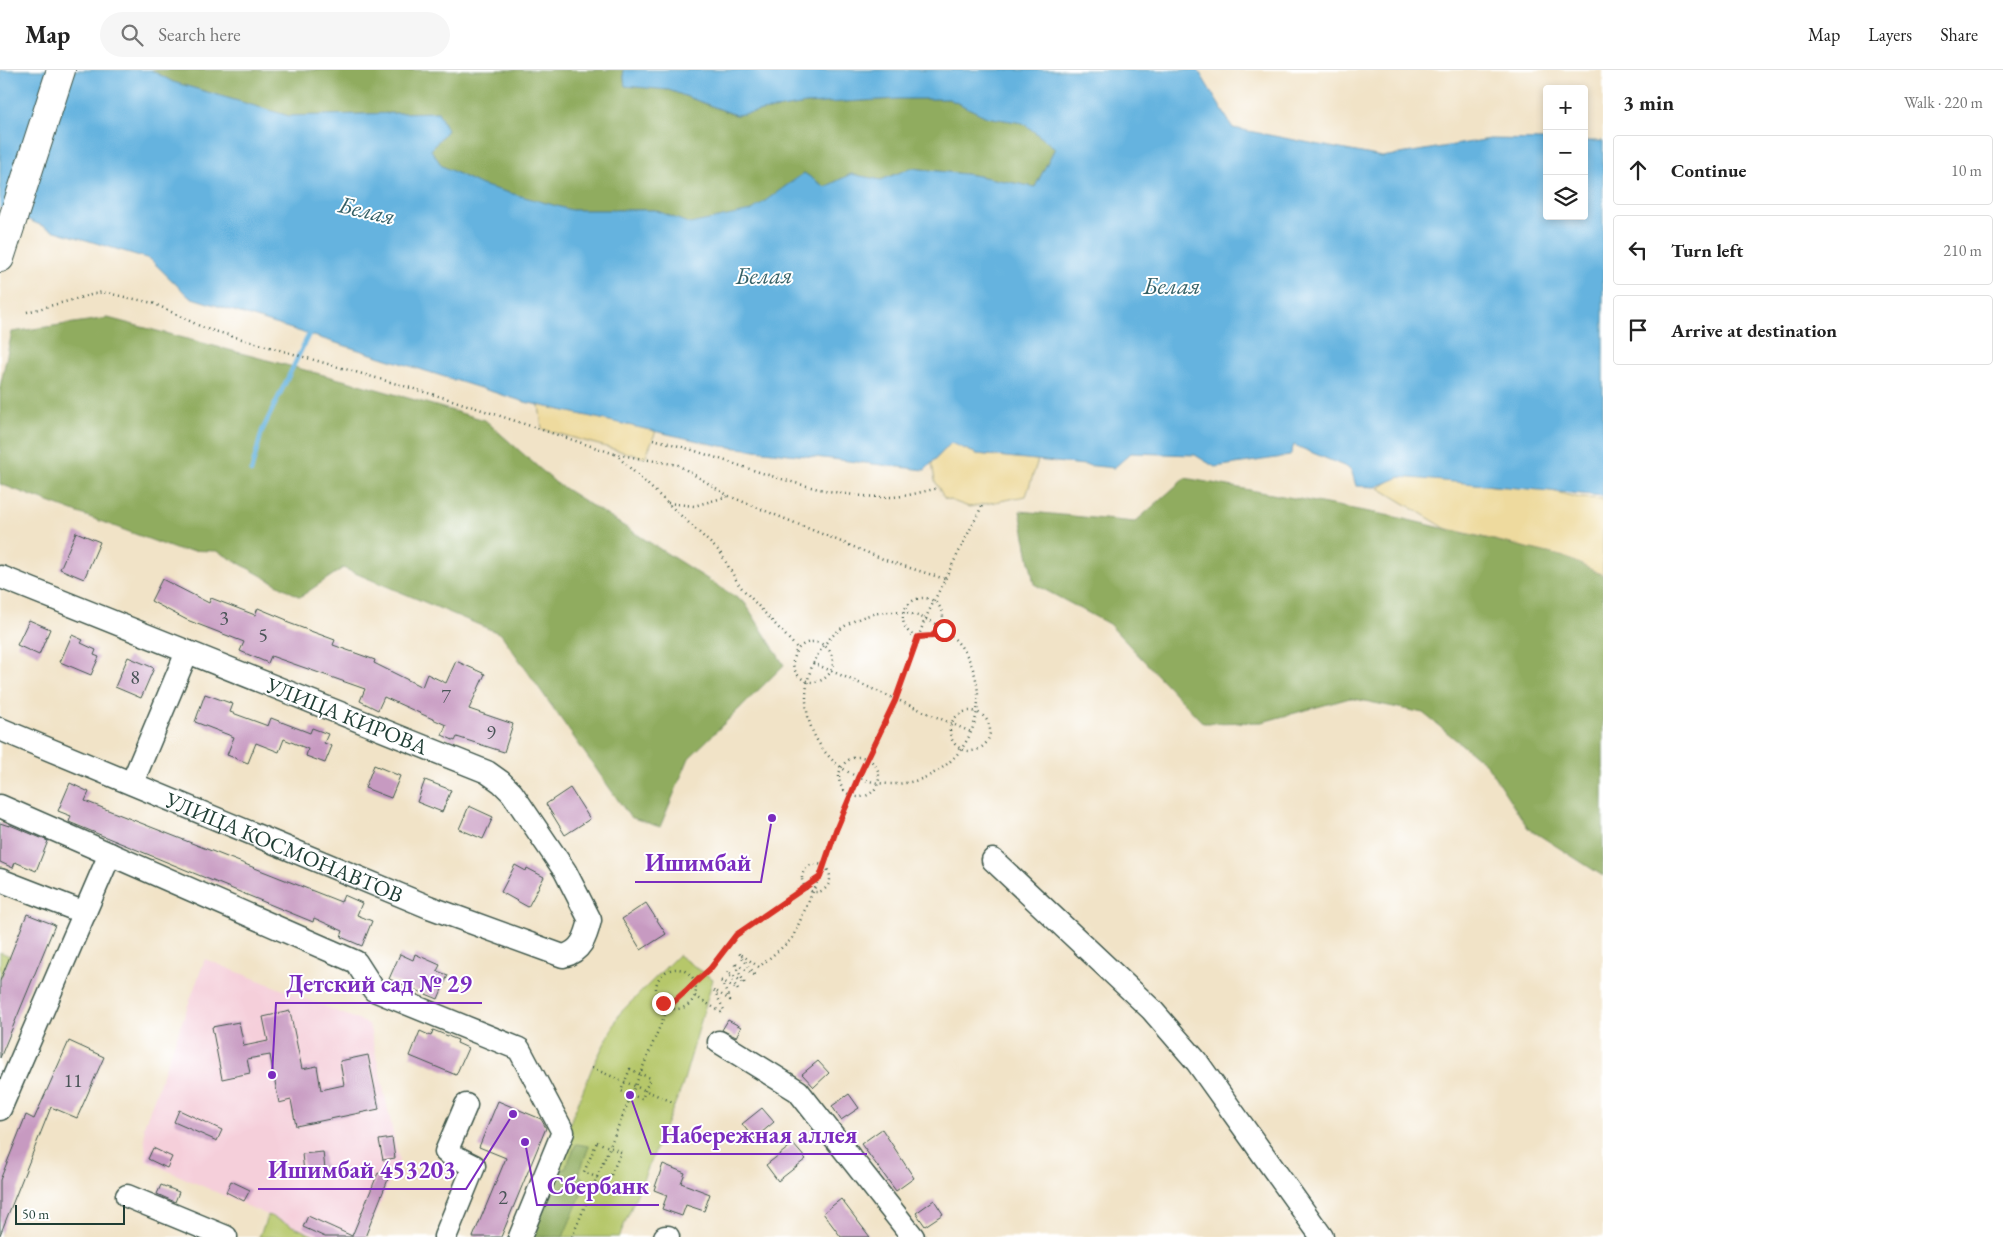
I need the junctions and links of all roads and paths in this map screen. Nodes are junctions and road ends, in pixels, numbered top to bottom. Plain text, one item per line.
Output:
1 (61, 70) edge
2 (0, 258) edge
3 (27, 312) dead end
4 (653, 439) dead end
5 (615, 454) junction
6 (939, 488) dead end
7 (729, 496) junction
8 (667, 503) junction
9 (983, 504) dead end
10 (1, 577) dead end
11 (945, 579) junction
12 (934, 601) junction
13 (904, 613) junction
14 (924, 619) junction
15 (940, 628) junction
16 (918, 637) junction
17 (824, 646) junction
18 (798, 649) junction
19 (187, 652) junction
20 (813, 663) junction
21 (831, 671) junction
22 (808, 681) junction
23 (895, 701) junction
24 (976, 712) junction
25 (952, 724) junction
26 (0, 728) edge
27 (971, 732) junction
28 (961, 749) junction
29 (868, 759) junction
30 (841, 768) junction
31 (858, 778) junction
32 (132, 783) junction
33 (878, 783) junction
34 (851, 795) junction
35 (0, 806) edge
36 (110, 854) junction
37 (993, 860) dead end
38 (823, 866) junction
39 (820, 877) junction
40 (0, 880) edge
41 (804, 886) junction
42 (813, 892) junction
43 (85, 913) junction
44 (572, 954) joint
45 (695, 982) junction
46 (695, 996) junction
47 (668, 1007) junction
48 (719, 1042) dead end
49 (592, 1068) dead end
50 (640, 1073) junction
51 (625, 1082) junction
52 (635, 1086) junction
53 (645, 1090) junction
54 (631, 1095) junction
55 (675, 1103) dead end
56 (466, 1105) dead end
57 (0, 1109) edge
58 (610, 1147) junction
59 (597, 1177) junction
60 (127, 1196) dead end
61 (226, 1237) edge
62 (445, 1237) edge
63 (520, 1237) edge
64 (572, 1237) edge
65 (913, 1237) edge
66 (1322, 1237) edge

1 - 2 main road
3 - 5 path
4 - 6 path
5 - 7 path
5 - 8 path
7 - 8 path
7 - 11 path
8 - 18 path
9 - 11 path
10 - 19 street, УЛИЦА КИРОВА
11 - 12 path
12 - 13 path
12 - 14 path
12 - 15 path
13 - 14 path
13 - 16 path
13 - 17 path
14 - 15 path
14 - 16 path
15 - 16 path
15 - 24 path
16 - 23 path
17 - 18 path
17 - 20 path
17 - 21 path
18 - 22 path
19 - 32 street
19 - 44 street, УЛИЦА КИРОВА
20 - 21 path
20 - 22 path
21 - 22 path
21 - 23 path
22 - 30 path
23 - 25 path
23 - 29 path
24 - 25 path
24 - 27 path
24 - 28 path
25 - 27 path
25 - 28 path
26 - 32 street, УЛИЦА КОСМОНАВТОВ
27 - 28 path
28 - 33 path
29 - 30 path
29 - 31 path
29 - 33 path
30 - 31 path
30 - 34 path
31 - 33 path
31 - 34 path
32 - 44 street, УЛИЦА КОСМОНАВТОВ
33 - 34 path
34 - 38 path
35 - 36 street
36 - 43 street
36 - 63 street
37 - 66 street
38 - 39 path
38 - 41 path
38 - 42 path
39 - 41 path
39 - 42 path
40 - 43 street
41 - 42 path
41 - 45 path
42 - 46 path
43 - 57 street
45 - 46 path
45 - 47 path
45 - 47 path
46 - 47 path
47 - 50 path
48 - 65 street
49 - 51 path
50 - 51 path
50 - 52 path
50 - 53 path
51 - 52 path
51 - 54 path
52 - 53 path
52 - 54 path
53 - 54 path
53 - 55 path
54 - 58 path
56 - 62 street
58 - 59 path
58 - 59 path
58 - 59 path
59 - 64 path
60 - 61 street

